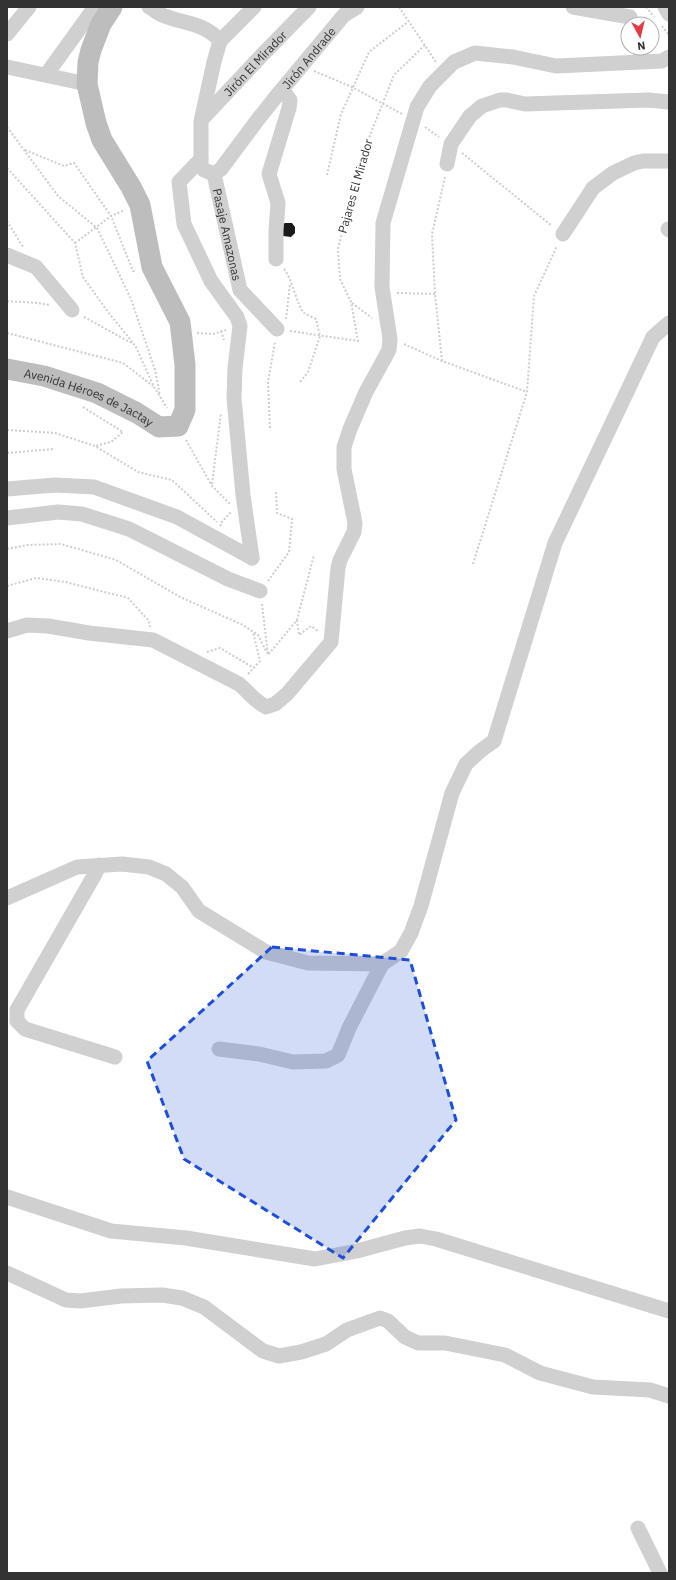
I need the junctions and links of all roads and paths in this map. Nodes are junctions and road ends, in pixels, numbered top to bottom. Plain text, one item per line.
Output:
1 (29, 7) edge
2 (95, 7) edge
3 (112, 7) edge
4 (254, 7) edge
5 (309, 7) edge
6 (357, 7) edge
7 (399, 7) edge
8 (573, 7) edge
9 (665, 7) edge
10 (160, 9) edge
11 (669, 14) edge
12 (624, 16) edge
13 (409, 21) junction
14 (7, 34) edge
15 (220, 41) junction
16 (425, 45) junction
17 (669, 57) edge
18 (13, 68) edge
19 (444, 72) junction
20 (46, 75) junction
21 (86, 84) junction
22 (279, 93) junction
23 (669, 102) edge
24 (201, 121) junction
25 (7, 127) edge
26 (24, 150) junction
27 (200, 159) junction
28 (669, 162) edge
29 (447, 164) joint
30 (7, 168) edge
31 (214, 174) junction
32 (327, 175) dead end
33 (140, 205) junction
34 (111, 216) junction
35 (7, 221) edge
36 (97, 228) junction
37 (563, 234) joint
38 (75, 243) junction
39 (7, 255) edge
40 (276, 259) joint
41 (36, 267) junction
42 (152, 267) junction
43 (290, 282) junction
44 (383, 293) junction
45 (435, 294) junction
46 (7, 301) edge
47 (351, 302) junction
48 (72, 310) junction
49 (375, 320) dead end
50 (669, 323) edge
51 (281, 326) junction
52 (296, 332) dead end
53 (7, 333) edge
54 (320, 336) junction
55 (390, 339) junction
56 (134, 345) junction
57 (442, 361) junction
58 (7, 369) edge
59 (300, 382) dead end
60 (154, 387) junction
61 (527, 392) junction
62 (160, 397) junction
63 (178, 426) junction
64 (270, 428) dead end
65 (7, 430) edge
66 (123, 432) dead end
67 (95, 446) junction
68 (54, 449) dead end
69 (7, 453) edge
70 (7, 489) edge
71 (276, 490) dead end
72 (7, 518) edge
73 (220, 524) junction
74 (225, 530) dead end
75 (7, 549) edge
76 (314, 555) dead end
77 (473, 564) dead end
78 (7, 586) edge
79 (260, 591) junction
80 (297, 620) junction
81 (7, 631) edge
82 (253, 632) junction
83 (153, 640) junction
84 (331, 640) junction
85 (268, 655) junction
86 (190, 659) junction
87 (254, 668) junction
88 (239, 684) junction
89 (99, 865) junction
90 (7, 898) edge
91 (382, 964) junction
92 (219, 1049) dead end
93 (115, 1056) dead end
94 (7, 1197) edge
95 (7, 1273) edge
96 (669, 1311) edge
97 (669, 1396) edge
98 (638, 1528) dead end
99 (660, 1573) edge

1 - 14 street
2 - 20 street
3 - 21 street
4 - 15 street
5 - 24 street, Jirón El Mirador
6 - 22 street, Jirón Andrade
7 - 13 path
8 - 12 street
9 - 11 street
10 - 15 street
13 - 16 path
13 - 32 path
15 - 24 street
16 - 19 path
16 - 47 path, Pajares El Mirador
17 - 19 street
18 - 20 street
19 - 44 street
20 - 21 street
21 - 33 street
22 - 31 street, Jirón Andrade
22 - 40 street
23 - 29 street
24 - 27 street
25 - 26 path
26 - 34 path
26 - 36 path
27 - 31 street
27 - 70 street
28 - 37 street
29 - 45 path
30 - 38 path
31 - 51 street, Pasaje Amazonas
33 - 34 path
33 - 42 street
34 - 36 path
34 - 42 path
35 - 41 path
36 - 38 path
36 - 62 path
37 - 61 path
38 - 56 path
39 - 41 street
40 - 43 path
41 - 48 street
42 - 63 street
43 - 51 path
43 - 54 path
44 - 45 path
44 - 55 street
45 - 57 path
46 - 48 path
47 - 49 path
47 - 54 path, Pajares El Mirador
48 - 56 path
50 - 91 street
51 - 64 path
52 - 54 path
53 - 60 path
54 - 59 path
55 - 57 path
55 - 84 street
56 - 60 path
57 - 61 path
58 - 63 street, Avenida Héroes de Jactay
60 - 62 path
61 - 77 path
62 - 63 path
63 - 73 path
65 - 67 path
66 - 67 path
67 - 73 path
68 - 69 path
71 - 79 path
72 - 79 street
73 - 74 path
75 - 82 path
76 - 80 path
78 - 83 path
79 - 85 path
80 - 84 path
80 - 85 path
81 - 83 street
82 - 85 path
82 - 87 path
83 - 86 street
84 - 88 street
86 - 87 path
86 - 88 street
87 - 88 path
89 - 90 street
89 - 91 street
89 - 93 street
91 - 92 street
94 - 96 street
95 - 97 street
98 - 99 street

